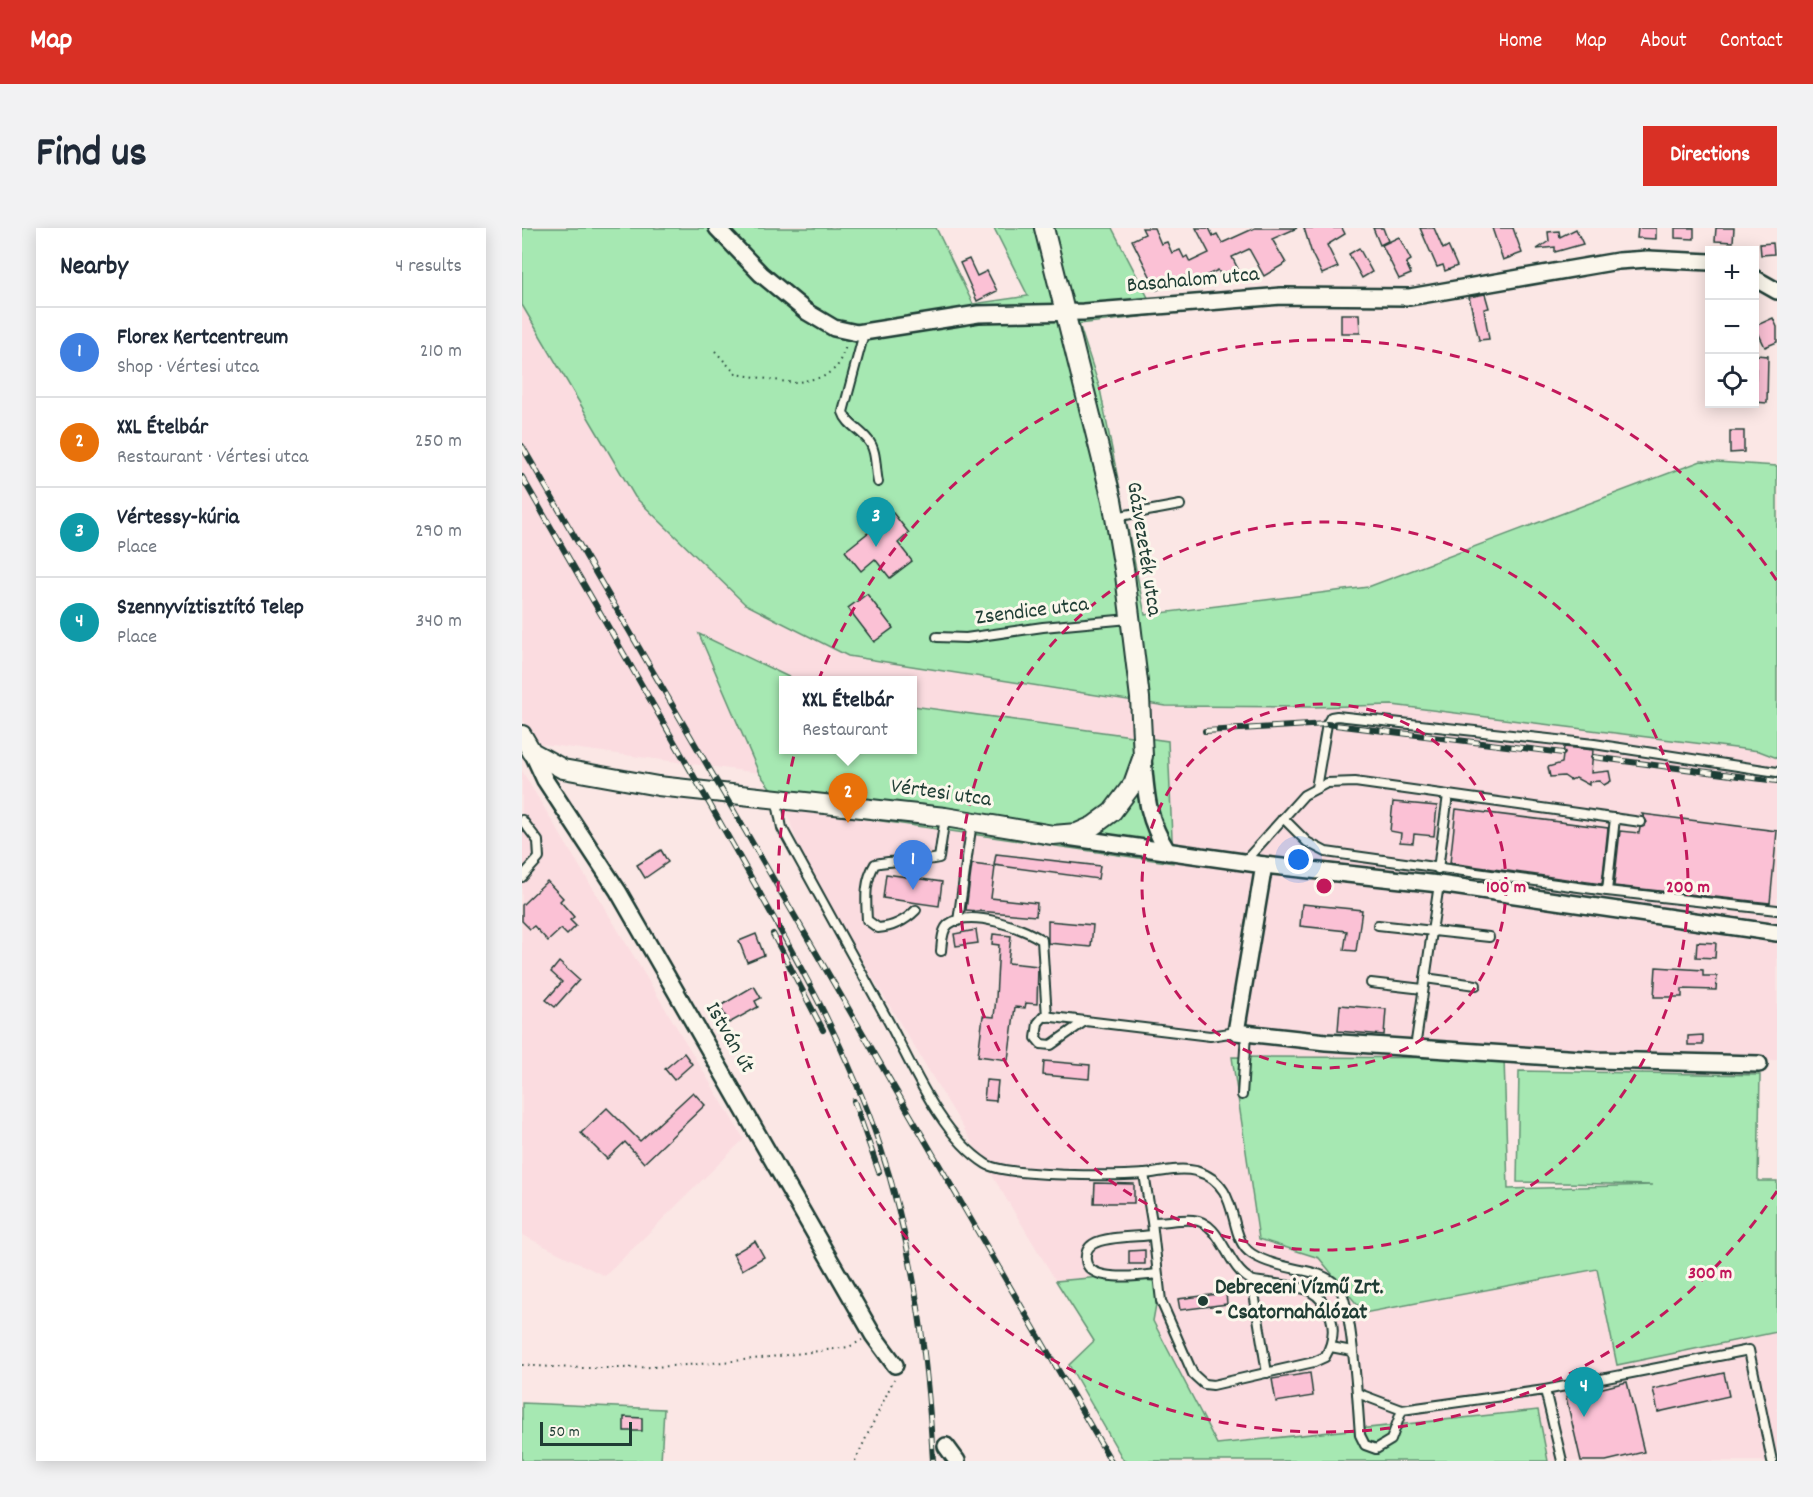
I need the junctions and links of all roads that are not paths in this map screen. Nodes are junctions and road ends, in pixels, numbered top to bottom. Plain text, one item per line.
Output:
1 (717, 228) edge
2 (1044, 228) edge
3 (1705, 262) edge
4 (1759, 280) edge
5 (1777, 291) edge
6 (1066, 312) junction
7 (857, 333) junction
8 (878, 482) dead end
9 (1180, 505) dead end
10 (1115, 517) junction
11 (1131, 619) junction
12 (938, 637) dead end
13 (525, 742) edge
14 (1143, 756) junction
15 (1777, 772) edge
16 (1316, 788) junction
17 (1448, 795) junction
18 (776, 798) junction
19 (945, 817) junction
20 (1283, 818) junction
21 (1616, 818) junction
22 (522, 820) edge
23 (972, 822) junction
24 (1641, 822) dead end
25 (1053, 835) junction
26 (1168, 852) junction
27 (1244, 862) junction
28 (1264, 865) junction
29 (1438, 876) junction
30 (522, 877) edge
31 (1607, 891) junction
32 (916, 910) dead end
33 (1777, 910) edge
34 (958, 921) junction
35 (1378, 925) dead end
36 (1432, 931) junction
37 (1777, 933) edge
38 (1489, 937) dead end
39 (941, 951) dead end
40 (1425, 978) junction
41 (1371, 983) dead end
42 (1476, 985) dead end
43 (1423, 988) junction
44 (1047, 1017) junction
45 (1085, 1020) junction
46 (1241, 1033) junction
47 (1415, 1047) junction
48 (1759, 1064) dead end
49 (1242, 1095) dead end
50 (1144, 1174) junction
51 (1152, 1222) junction
52 (1153, 1235) junction
53 (1157, 1274) junction
54 (1252, 1281) junction
55 (1331, 1347) junction
56 (1352, 1351) junction
57 (895, 1365) road end
58 (1267, 1373) junction
59 (1545, 1390) junction
60 (1357, 1393) junction
61 (1402, 1410) junction
62 (946, 1446) dead end
63 (957, 1461) edge
64 (1562, 1461) edge
65 (1772, 1461) edge

1 - 7 street
2 - 6 street, Gázvezeték utca
3 - 6 street, Basahalom utca
4 - 5 street
6 - 7 street, Basahalom utca
6 - 10 street, Gázvezeték utca
7 - 8 lane
9 - 10 lane
10 - 11 street, Gázvezeték utca
11 - 12 lane, Zsendice utca
11 - 14 street, Gázvezeték utca
13 - 18 street, Vértesi utca
13 - 57 street, István út
14 - 25 street, Gázvezeték utca
14 - 26 street
15 - 16 lane
16 - 17 lane
16 - 20 lane
17 - 21 lane
17 - 29 lane
18 - 19 street, Vértesi utca
18 - 50 lane
19 - 23 street, Vértesi utca
19 - 32 lane
20 - 27 lane
20 - 29 lane
21 - 24 lane
21 - 31 lane
22 - 30 lane
23 - 25 street, Vértesi utca
23 - 34 lane
25 - 26 street, Vértesi utca
26 - 27 street, Vértesi utca
27 - 28 street, Vértesi utca
28 - 29 street, Vértesi utca
28 - 46 street
29 - 31 lane
29 - 36 lane
29 - 37 street, Vértesi utca
31 - 33 lane
34 - 39 lane
34 - 44 lane
35 - 36 lane
36 - 38 lane
36 - 40 lane
40 - 42 lane
40 - 43 lane
41 - 43 lane
43 - 47 lane
44 - 45 lane
44 - 45 lane
45 - 46 lane
46 - 47 street
46 - 49 lane
47 - 48 street
50 - 51 lane
50 - 56 lane
51 - 52 lane
51 - 54 lane
52 - 53 lane
52 - 53 lane
53 - 58 lane
54 - 55 lane
54 - 58 lane
55 - 56 lane
55 - 58 lane
56 - 60 lane
59 - 61 lane
59 - 64 lane
59 - 65 lane
60 - 61 lane
60 - 61 lane
62 - 63 street

